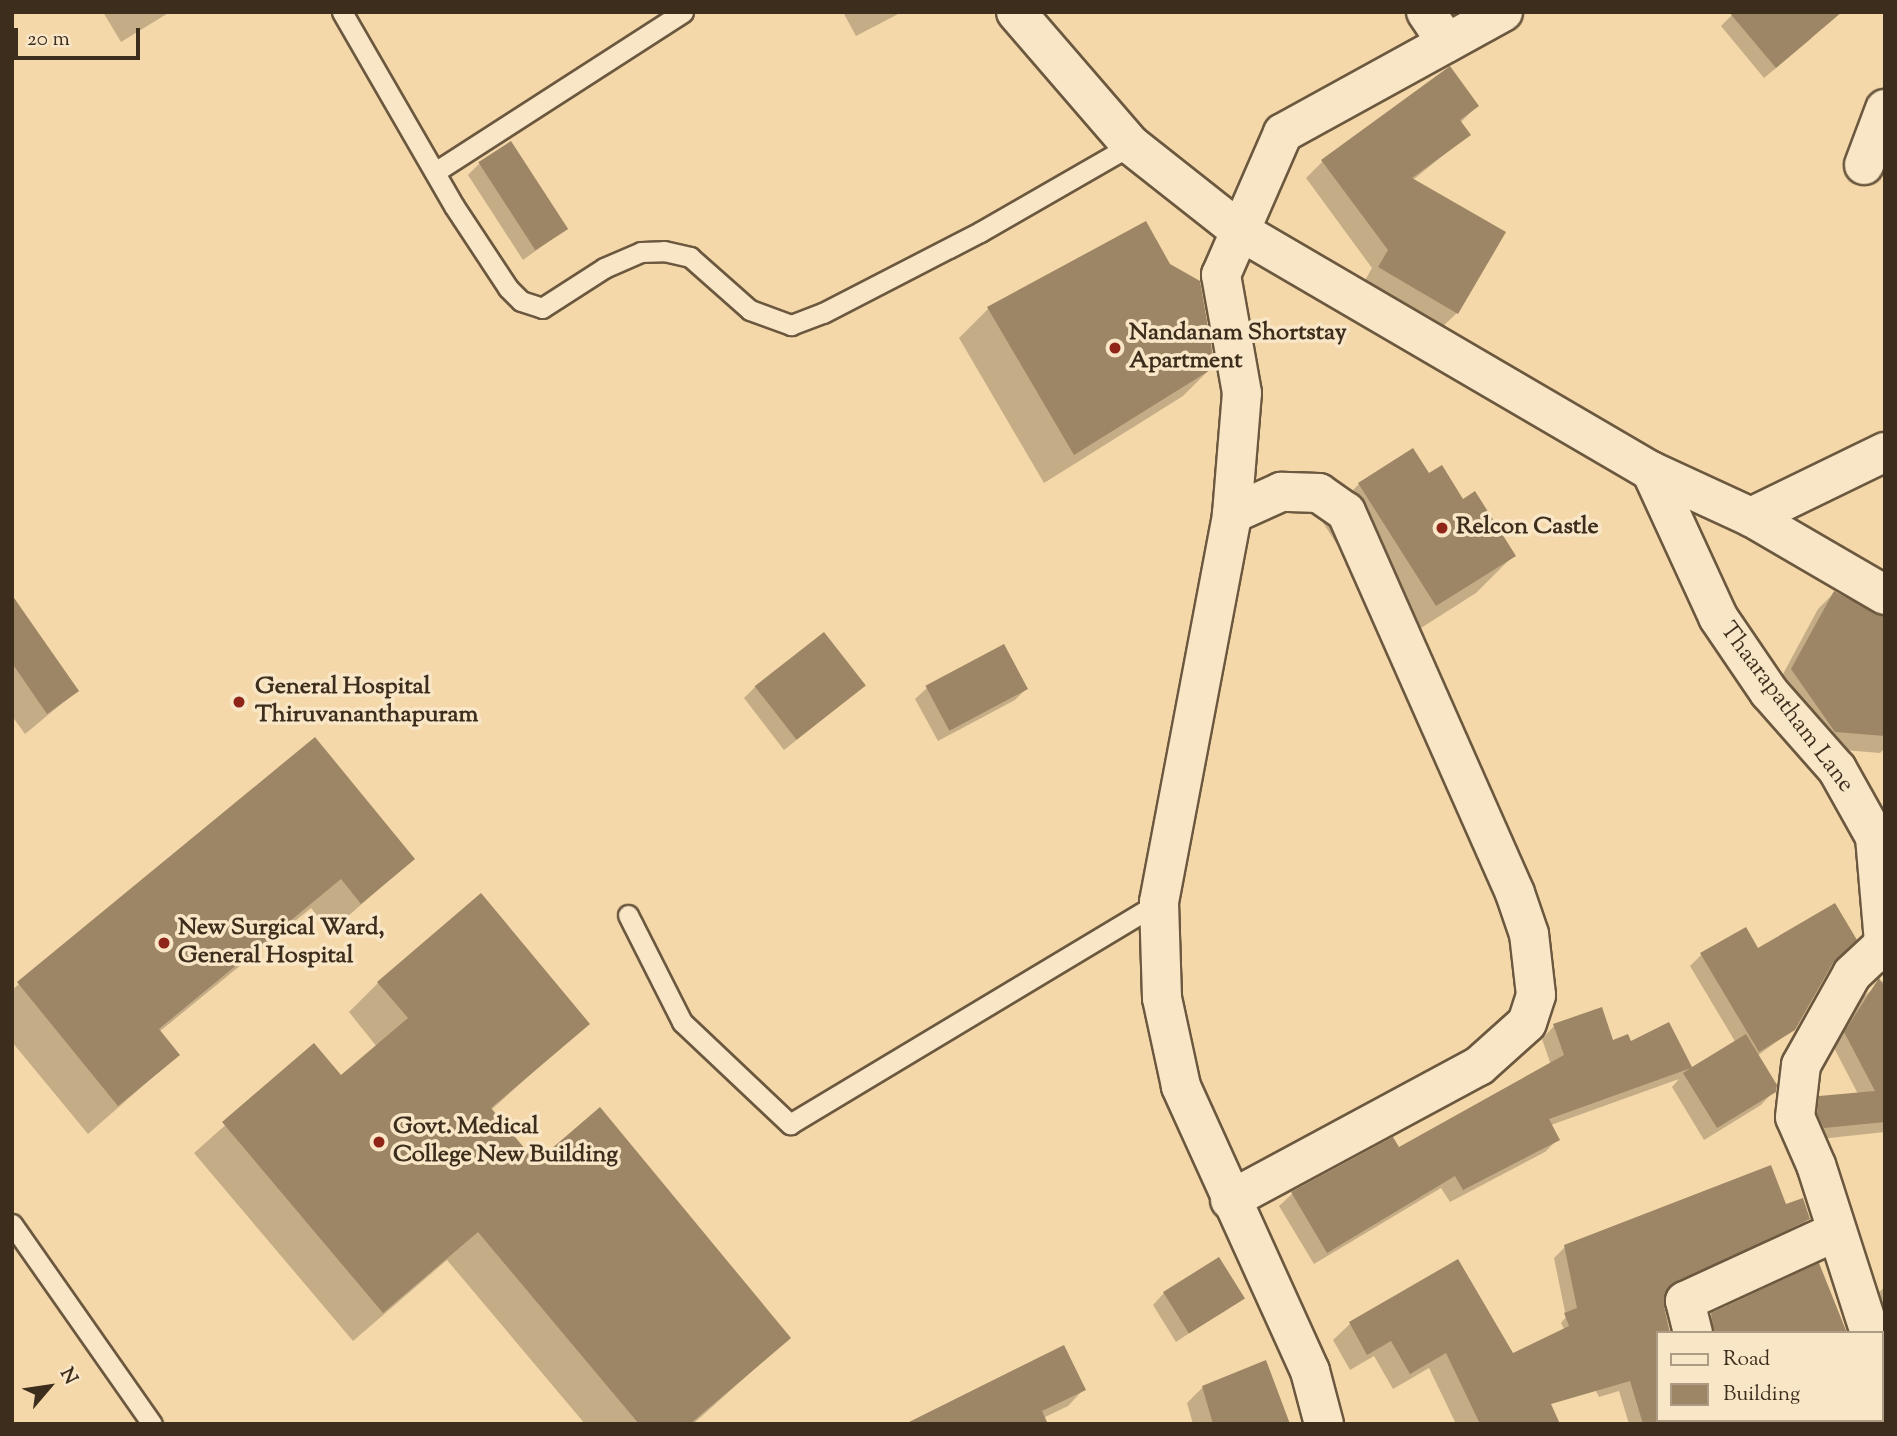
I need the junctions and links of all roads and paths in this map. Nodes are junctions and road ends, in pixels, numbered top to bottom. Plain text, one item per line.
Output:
1 (342, 12) edge
2 (683, 12) edge
3 (1016, 12) edge
4 (1426, 12) edge
5 (1503, 12) edge
6 (1447, 43) junction
7 (1885, 109) edge
8 (1131, 145) junction
9 (1864, 165) dead end
10 (435, 172) junction
11 (1240, 231) junction
12 (1885, 452) edge
13 (1651, 471) junction
14 (1232, 514) junction
15 (1751, 517) junction
16 (1885, 595) edge
17 (1159, 902) junction
18 (628, 915) dead end
19 (1883, 950) edge
20 (1230, 1200) junction
21 (12, 1224) edge
22 (1837, 1231) junction
23 (1692, 1331) edge
24 (1869, 1331) edge
25 (152, 1424) edge
26 (1324, 1424) edge

1 - 10 lane
2 - 10 lane
3 - 8 street
4 - 6 street
5 - 6 street
6 - 11 street
7 - 9 street
8 - 10 lane
8 - 11 street
11 - 13 street
11 - 14 street
12 - 15 street
13 - 15 street
13 - 19 street, Thaarapatham Lane
14 - 17 street
14 - 20 street
15 - 16 street
17 - 18 lane
17 - 20 street
19 - 22 street
20 - 26 street
21 - 25 lane
22 - 23 street
22 - 24 street

